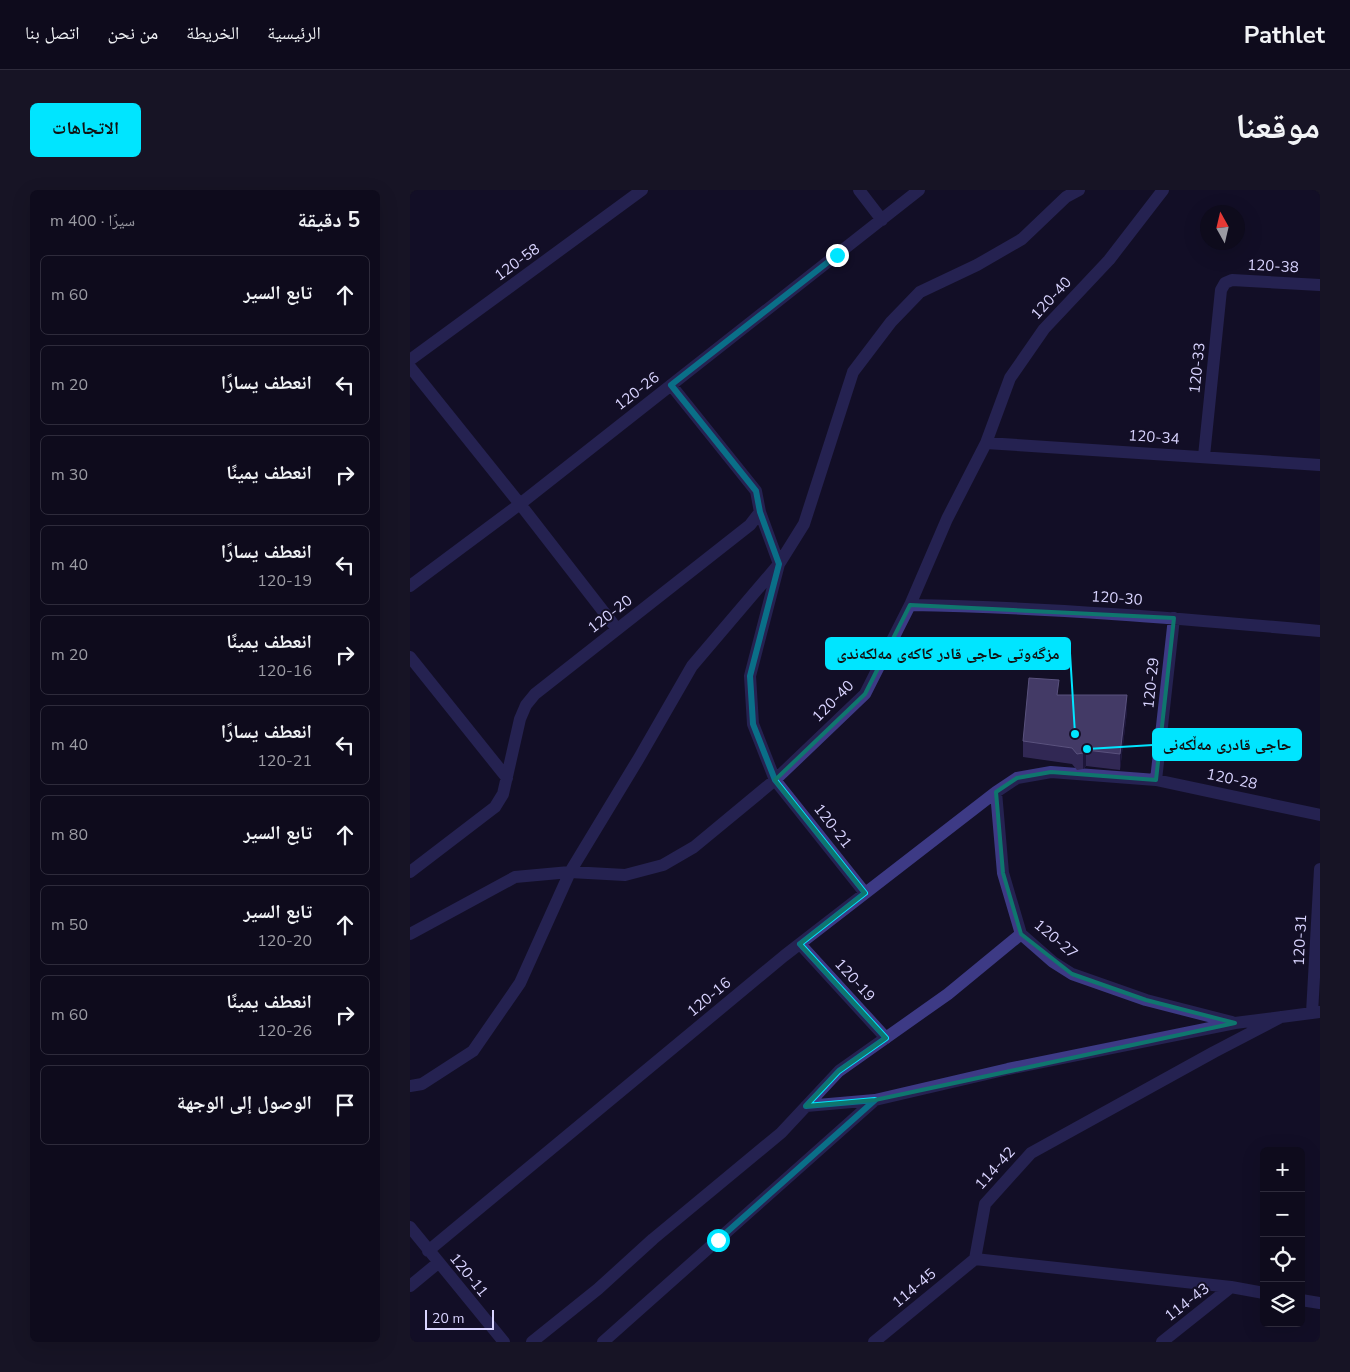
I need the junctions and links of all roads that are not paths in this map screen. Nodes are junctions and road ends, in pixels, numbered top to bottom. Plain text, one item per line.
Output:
1 (642, 190) edge
2 (859, 190) edge
3 (919, 190) edge
4 (1079, 190) edge
5 (1163, 190) edge
6 (882, 220) junction
7 (1225, 283) joint
8 (1320, 285) edge
9 (410, 360) edge
10 (410, 367) edge
11 (671, 385) junction
12 (986, 442) junction
13 (1204, 456) junction
14 (1320, 465) edge
15 (520, 504) junction
16 (760, 512) junction
17 (779, 564) junction
18 (410, 586) edge
19 (910, 605) junction
20 (1174, 618) junction
21 (617, 629) junction
22 (1320, 631) edge
23 (410, 657) edge
24 (507, 778) junction
25 (1017, 778) joint
26 (775, 780) junction
27 (1156, 780) junction
28 (996, 792) junction
29 (1320, 815) edge
30 (1320, 869) edge
31 (410, 872) edge
32 (570, 872) junction
33 (865, 893) junction
34 (410, 934) edge
35 (1021, 934) junction
36 (800, 944) junction
37 (1316, 1012) edge
38 (1281, 1018) junction
39 (1234, 1023) junction
40 (886, 1038) junction
41 (410, 1086) edge
42 (875, 1100) junction
43 (806, 1106) junction
44 (410, 1227) edge
45 (428, 1251) junction
46 (975, 1259) junction
47 (438, 1263) junction
48 (410, 1286) edge
49 (1231, 1287) junction
50 (1260, 1292) edge
51 (1305, 1301) edge
52 (1320, 1303) edge
53 (504, 1342) edge
54 (532, 1342) edge
55 (603, 1342) edge
56 (874, 1342) edge
57 (1162, 1342) edge

1 - 9 street, 120-58
2 - 6 street
3 - 6 street, 120-26
4 - 17 street
5 - 12 street, 120-40
6 - 11 street, 120-26
7 - 8 street, 120-38
7 - 13 street, 120-33
10 - 15 street
11 - 15 street, 120-26
11 - 16 street
12 - 13 street, 120-34
12 - 19 street, 120-40
13 - 14 street, 120-34
15 - 18 street, 120-26
15 - 21 street
16 - 17 street
16 - 21 street, 120-20
17 - 26 street, 120-21
17 - 32 street
19 - 20 street, 120-30
19 - 26 street, 120-40
20 - 22 street, 120-30
20 - 27 street, 120-29
21 - 24 street, 120-20
23 - 24 street
24 - 31 street, 120-20
25 - 27 street, 120-28
25 - 28 street, 120-16
26 - 32 street, 120-40
26 - 33 street, 120-21
27 - 29 street, 120-28
28 - 33 street, 120-16
28 - 35 street, 120-27
30 - 37 street, 120-31
32 - 34 street, 120-40
32 - 41 street
33 - 36 street, 120-16
35 - 39 street, 120-27
35 - 40 street
36 - 40 street, 120-19
36 - 45 street, 120-16
37 - 38 street
38 - 39 street
38 - 46 street, 114-42
39 - 42 street
40 - 43 street
42 - 43 street
42 - 55 street
43 - 54 street
44 - 45 street, 120-11
45 - 47 street, 120-11
46 - 49 street
46 - 56 street, 114-45
47 - 48 street
47 - 53 street, 120-11
49 - 50 street
49 - 57 street, 114-43
51 - 52 street

